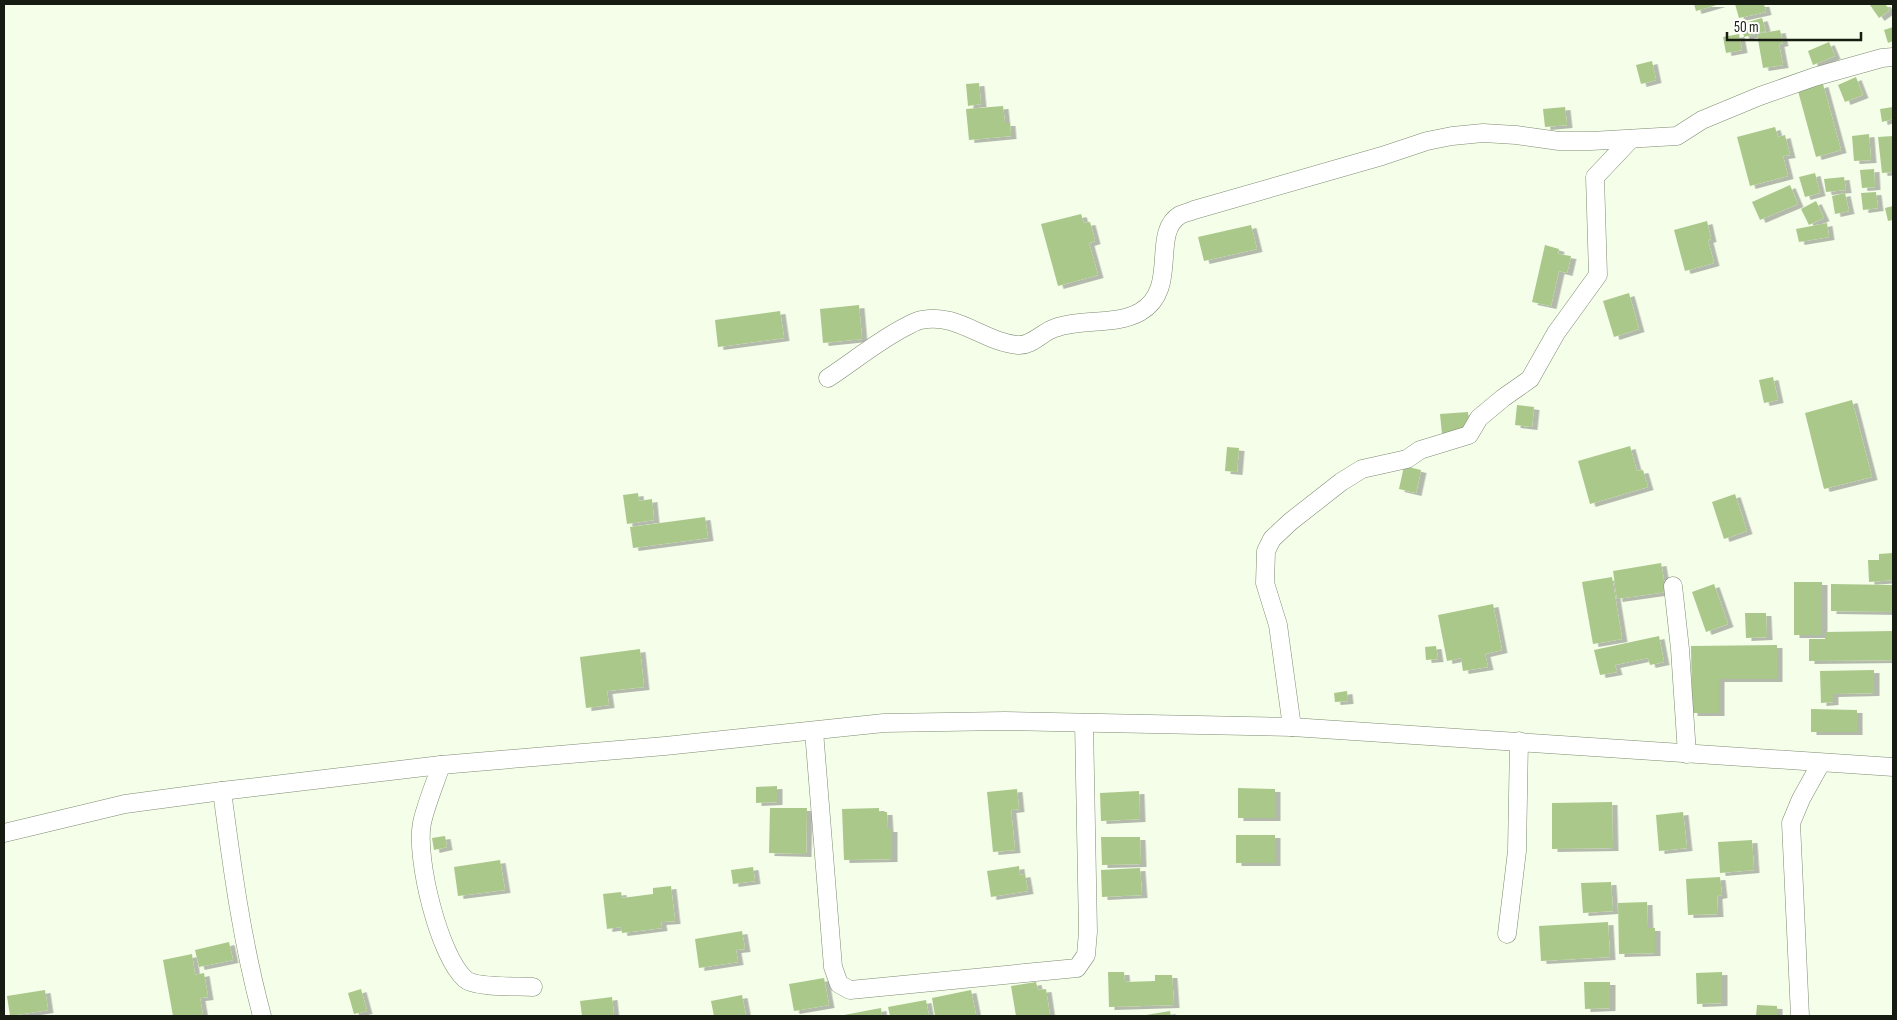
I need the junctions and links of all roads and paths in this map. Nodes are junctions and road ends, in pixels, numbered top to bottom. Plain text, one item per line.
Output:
1 (1893, 57) edge
2 (1631, 139) junction
3 (828, 378) dead end
4 (1673, 586) dead end
5 (1084, 723) junction
6 (1292, 727) junction
7 (814, 731) junction
8 (1519, 741) junction
9 (1687, 754) junction
10 (1821, 763) junction
11 (441, 765) junction
12 (1893, 767) edge
13 (222, 791) junction
14 (4, 833) edge
15 (1507, 934) dead end
16 (532, 987) dead end
17 (262, 1016) edge
18 (1800, 1016) edge

1 - 2 street
2 - 3 street
2 - 6 street
4 - 9 street
5 - 6 street
5 - 7 street
5 - 7 street
6 - 8 street
7 - 11 street
8 - 9 street
8 - 15 street
9 - 10 street
10 - 12 street
10 - 18 street
11 - 13 street
11 - 16 street
13 - 14 street
13 - 17 street

